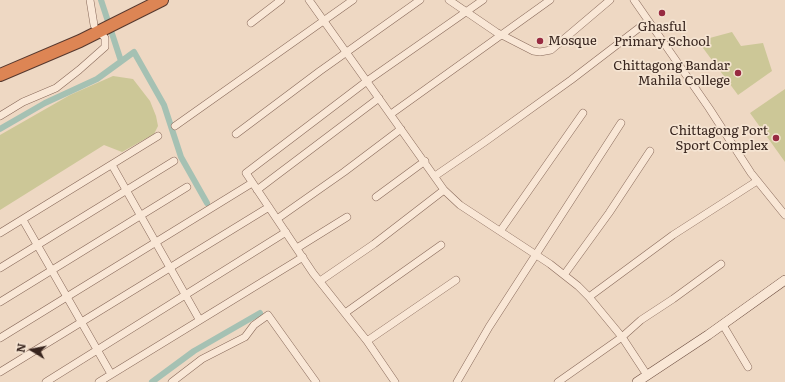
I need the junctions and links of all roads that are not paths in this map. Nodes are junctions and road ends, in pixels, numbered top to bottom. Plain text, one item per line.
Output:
1 (90, 0) edge
2 (145, 0) edge
3 (162, 0) edge
4 (281, 0) edge
5 (309, 0) edge
6 (353, 0) edge
7 (420, 0) edge
8 (449, 0) edge
9 (483, 0) edge
10 (550, 0) edge
11 (610, 0) edge
12 (634, 0) edge
13 (466, 12) junction
14 (120, 16) junction
15 (323, 20) junction
16 (648, 21) junction
17 (251, 23) dead end
18 (97, 27) junction
19 (501, 35) junction
20 (346, 52) junction
21 (0, 67) edge
22 (0, 75) edge
23 (367, 82) junction
24 (379, 98) junction
25 (583, 112) dead end
26 (391, 114) junction
27 (0, 116) edge
28 (621, 123) dead end
29 (175, 126) dead end
30 (401, 128) junction
31 (236, 134) dead end
32 (158, 136) dead end
33 (650, 151) dead end
34 (174, 161) dead end
35 (424, 161) junction
36 (112, 165) junction
37 (435, 176) junction
38 (757, 181) junction
39 (252, 183) junction
40 (187, 187) dead end
41 (257, 190) junction
42 (444, 190) junction
43 (126, 191) junction
44 (376, 197) dead end
45 (269, 207) junction
46 (785, 215) edge
47 (140, 216) junction
48 (347, 217) dead end
49 (277, 219) junction
50 (23, 220) junction
51 (501, 230) junction
52 (286, 232) junction
53 (0, 233) edge
54 (156, 242) junction
55 (37, 245) junction
56 (441, 245) dead end
57 (297, 248) junction
58 (537, 255) junction
59 (303, 257) junction
60 (721, 264) dead end
61 (0, 268) edge
62 (170, 268) junction
63 (52, 270) junction
64 (564, 275) junction
65 (456, 280) dead end
66 (785, 280) edge
67 (320, 281) junction
68 (185, 295) junction
69 (67, 297) junction
70 (589, 297) junction
71 (0, 302) edge
72 (346, 313) junction
73 (199, 319) junction
74 (82, 322) junction
75 (722, 325) junction
76 (622, 337) junction
77 (0, 338) edge
78 (367, 341) junction
79 (98, 350) junction
80 (748, 367) dead end
81 (0, 372) edge
82 (111, 374) junction
83 (647, 374) junction
84 (46, 382) edge
85 (99, 382) edge
86 (172, 382) edge
87 (316, 382) edge
88 (395, 382) edge
89 (457, 382) edge
90 (558, 382) edge
91 (637, 382) edge

1 - 18 street
2 - 14 highway
3 - 14 highway
4 - 17 street
5 - 15 street
6 - 15 street
7 - 20 street
8 - 13 street
9 - 13 street
10 - 19 street
11 - 19 street
12 - 16 street
13 - 19 street
13 - 23 street
14 - 18 highway
15 - 20 street
15 - 29 street
16 - 37 street
16 - 38 street
18 - 21 highway
18 - 22 highway
18 - 27 street
19 - 26 street
20 - 23 street
20 - 31 street
23 - 24 street
23 - 39 street
24 - 26 street
24 - 41 street
25 - 51 street
26 - 30 street
28 - 58 street
30 - 35 street
30 - 49 street
32 - 36 street
33 - 64 street
34 - 43 street
35 - 37 street
35 - 44 street
36 - 43 street
36 - 50 street
37 - 42 street
38 - 46 street
38 - 70 street
39 - 41 street
39 - 54 street
40 - 47 street
41 - 45 street
42 - 51 street
42 - 67 street
43 - 47 street
43 - 55 street
45 - 49 street
45 - 62 street
47 - 54 street
47 - 63 street
48 - 57 street
49 - 52 street
50 - 53 street
50 - 55 street
51 - 58 street
52 - 57 street
52 - 68 street
54 - 62 street
54 - 69 street
55 - 61 street
55 - 63 street
56 - 72 street
57 - 59 street
58 - 64 street
58 - 89 street
59 - 67 street
59 - 73 street
60 - 76 street
62 - 68 street
62 - 74 street
63 - 69 street
63 - 71 street
64 - 70 street
65 - 78 street
66 - 75 street
67 - 72 street
68 - 73 street
68 - 79 street
69 - 74 street
69 - 77 street
70 - 76 street
72 - 78 street
73 - 82 street
74 - 79 street
74 - 81 street
75 - 80 street
75 - 83 street
76 - 83 street
76 - 90 street
78 - 88 street
79 - 82 street
79 - 84 street
82 - 85 street
83 - 91 street
86 - 87 street

